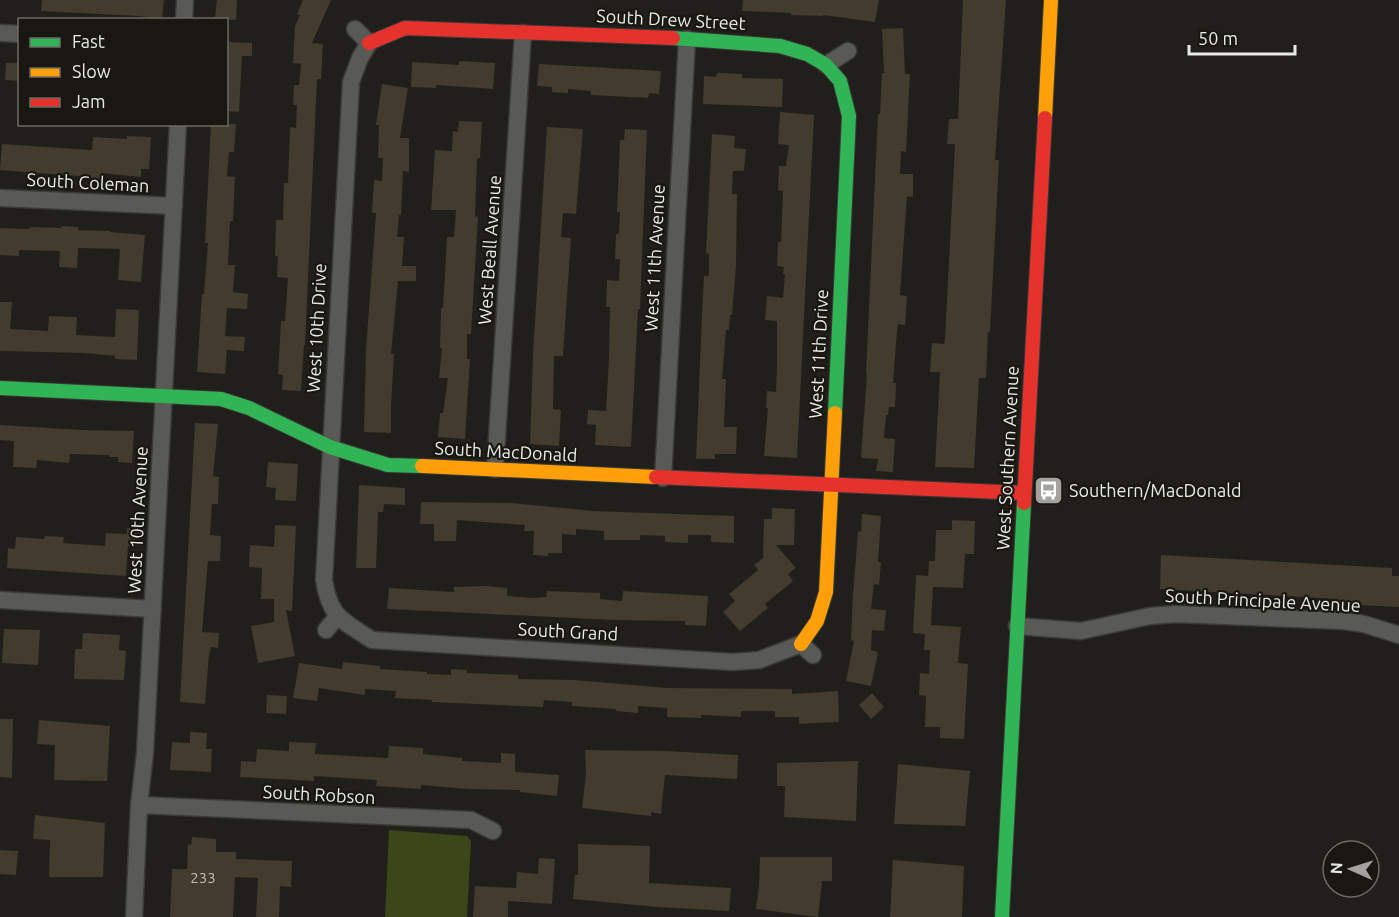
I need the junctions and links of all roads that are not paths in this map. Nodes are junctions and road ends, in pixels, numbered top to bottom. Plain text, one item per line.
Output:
1 (185, 0) edge
2 (1050, 0) edge
3 (184, 18) edge
4 (355, 29) dead end
5 (0, 33) edge
6 (523, 33) junction
7 (18, 34) edge
8 (687, 39) junction
9 (369, 43) junction
10 (848, 51) dead end
11 (826, 65) junction
12 (178, 126) edge
13 (0, 198) edge
14 (174, 206) junction
15 (0, 388) edge
16 (163, 395) junction
17 (330, 447) junction
18 (495, 469) junction
19 (663, 478) junction
20 (831, 485) junction
21 (1023, 494) junction
22 (0, 600) edge
23 (153, 609) junction
24 (331, 623) joint
25 (1017, 626) junction
26 (1399, 635) edge
27 (807, 650) joint
28 (140, 805) junction
29 (494, 831) dead end
30 (134, 917) edge
31 (1002, 917) edge

1 - 3 street
2 - 21 street, West Southern Avenue
4 - 9 street
5 - 7 street
6 - 8 street, South Drew Street
6 - 9 street, South Drew Street
6 - 18 street, West Beall Avenue
8 - 11 street, South Drew Street
8 - 19 street, West 11th Avenue
9 - 17 street, West 10th Drive
10 - 11 street
11 - 20 street, West 11th Drive
12 - 14 street, West 10th Avenue
13 - 14 street, South Coleman
14 - 16 street, West 10th Avenue
15 - 16 street, South MacDonald
16 - 17 street, South MacDonald
16 - 23 street, West 10th Avenue
17 - 18 street, South MacDonald
17 - 24 street, West 10th Drive
18 - 19 street, South MacDonald
19 - 20 street, South MacDonald
20 - 21 street, South MacDonald
20 - 27 street, West 11th Drive
21 - 25 street, West Southern Avenue
22 - 23 street
23 - 28 street, West 10th Avenue
24 - 27 street, South Grand
25 - 26 street, South Principale Avenue
25 - 31 street, West Southern Avenue
28 - 29 street, South Robson
28 - 30 street, West 10th Avenue

